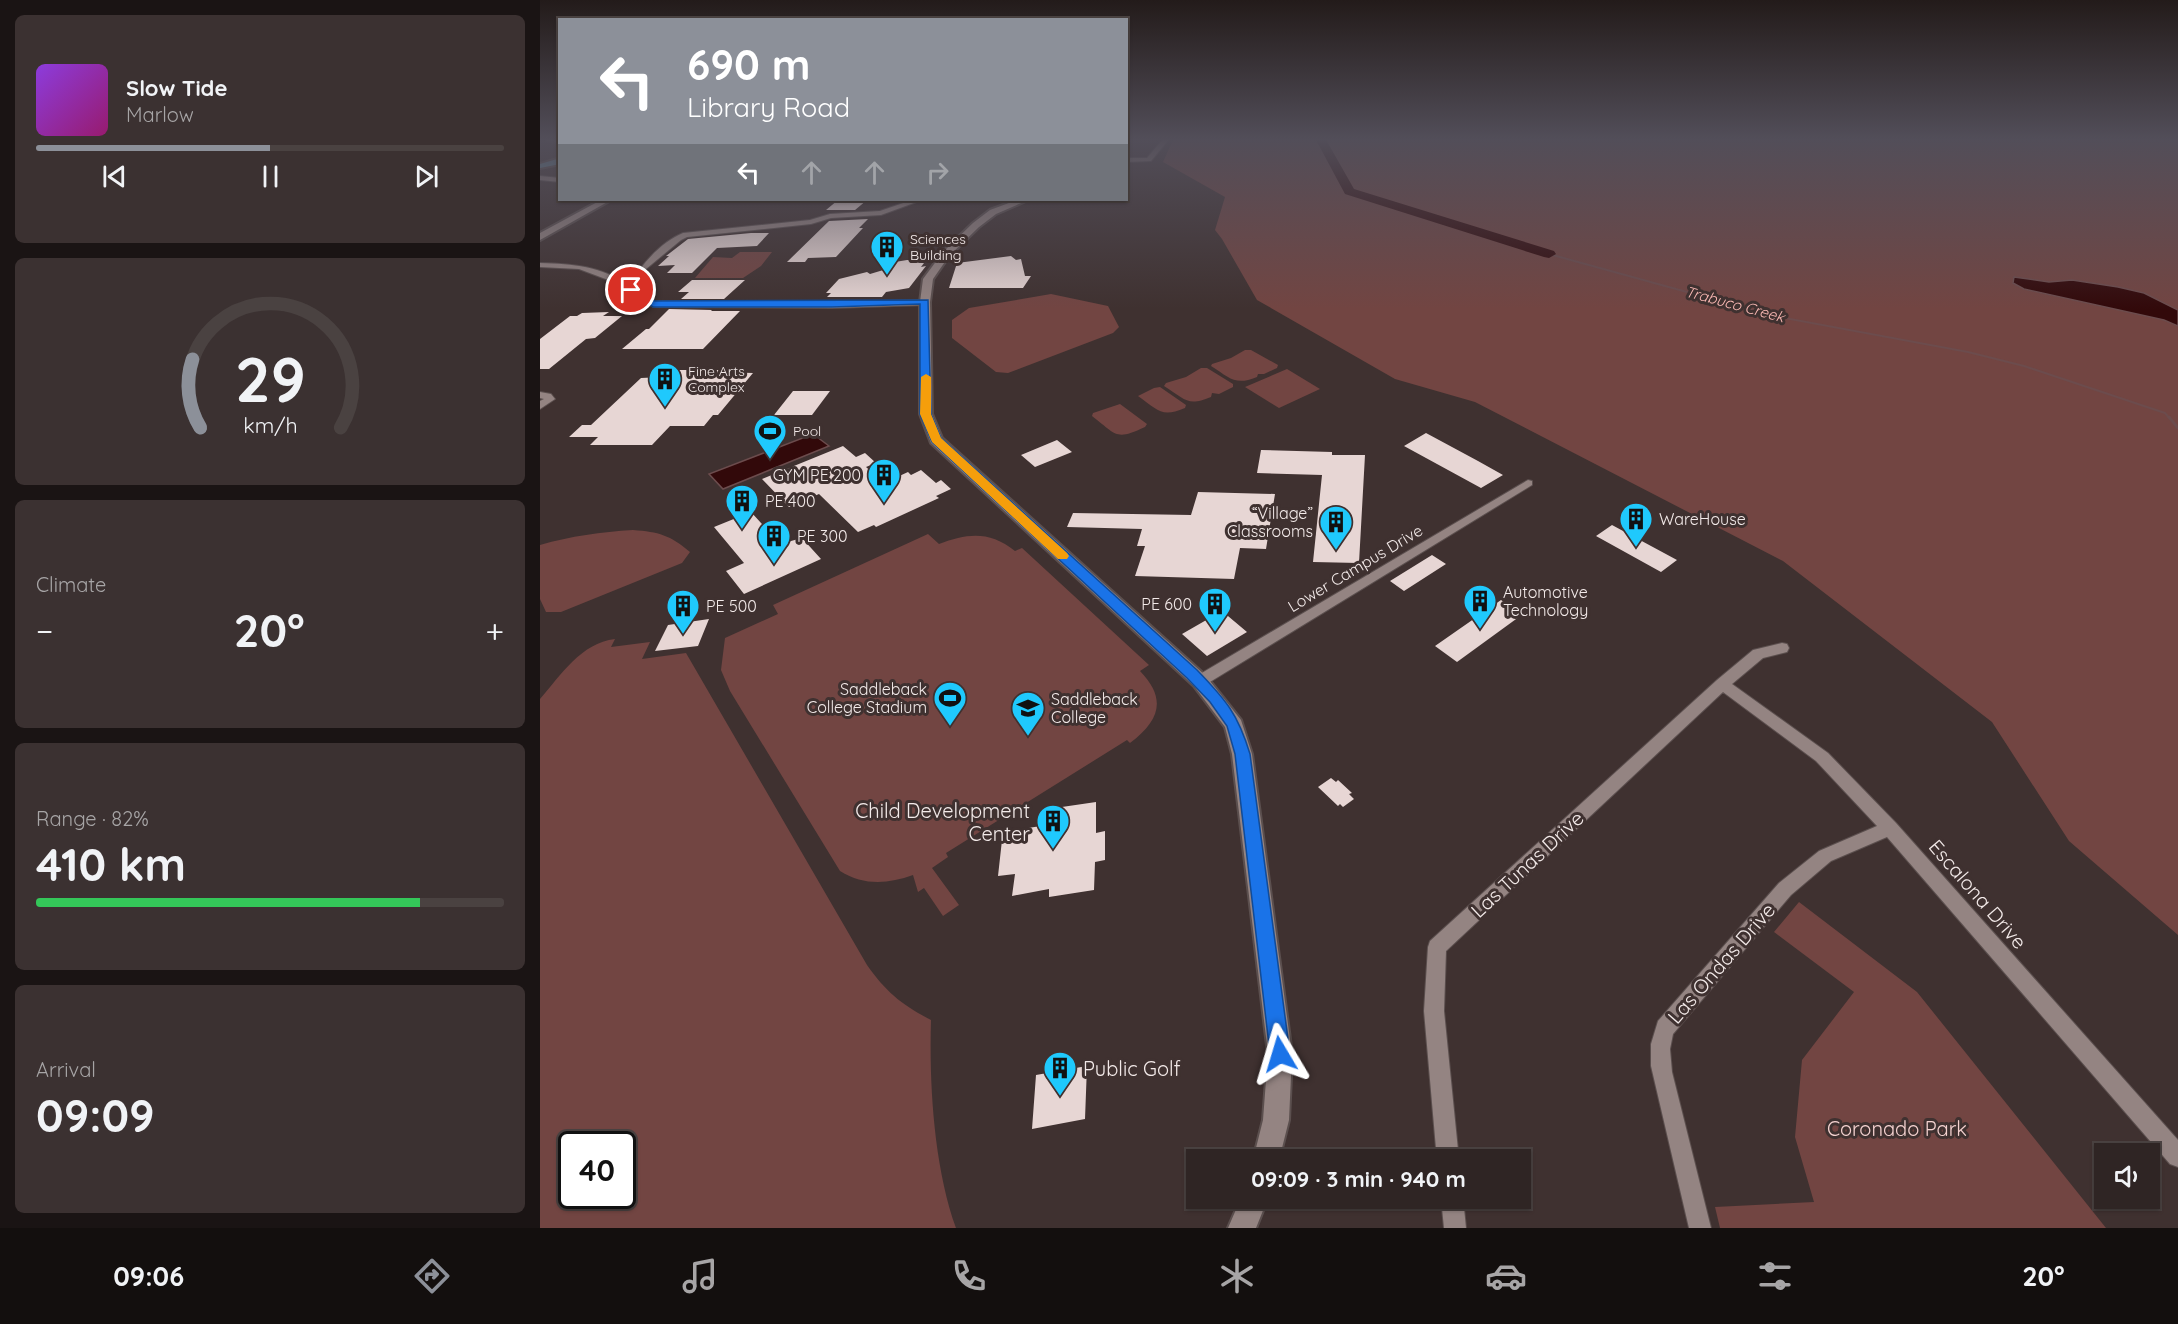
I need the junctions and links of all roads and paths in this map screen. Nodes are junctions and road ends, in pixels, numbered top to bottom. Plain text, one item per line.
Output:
1 (605, 201) edge
2 (915, 201) edge
3 (1013, 201) edge
4 (540, 237) edge
5 (540, 265) edge
6 (631, 290) junction
7 (925, 302) junction
8 (540, 395) edge
9 (540, 406) edge
10 (1528, 483) dead end
11 (1782, 648) dead end
12 (1200, 681) junction
13 (1722, 684) junction
14 (1890, 828) junction
15 (1269, 1149) edge
16 (1448, 1149) edge
17 (2178, 1156) edge
18 (1250, 1209) edge
19 (1453, 1209) edge
20 (1242, 1228) edge
21 (1455, 1228) edge
22 (1700, 1228) edge

1 - 4 street
2 - 6 street
3 - 7 street
5 - 6 street
6 - 7 street
7 - 12 street
8 - 9 street
10 - 12 street, Lower Campus Drive
11 - 13 street, Las Tunas Drive
12 - 15 street
13 - 14 street, Escalona Drive
13 - 16 street, Las Tunas Drive
14 - 17 street, Escalona Drive
14 - 22 street, Las Ondas Drive
18 - 20 street
19 - 21 street

